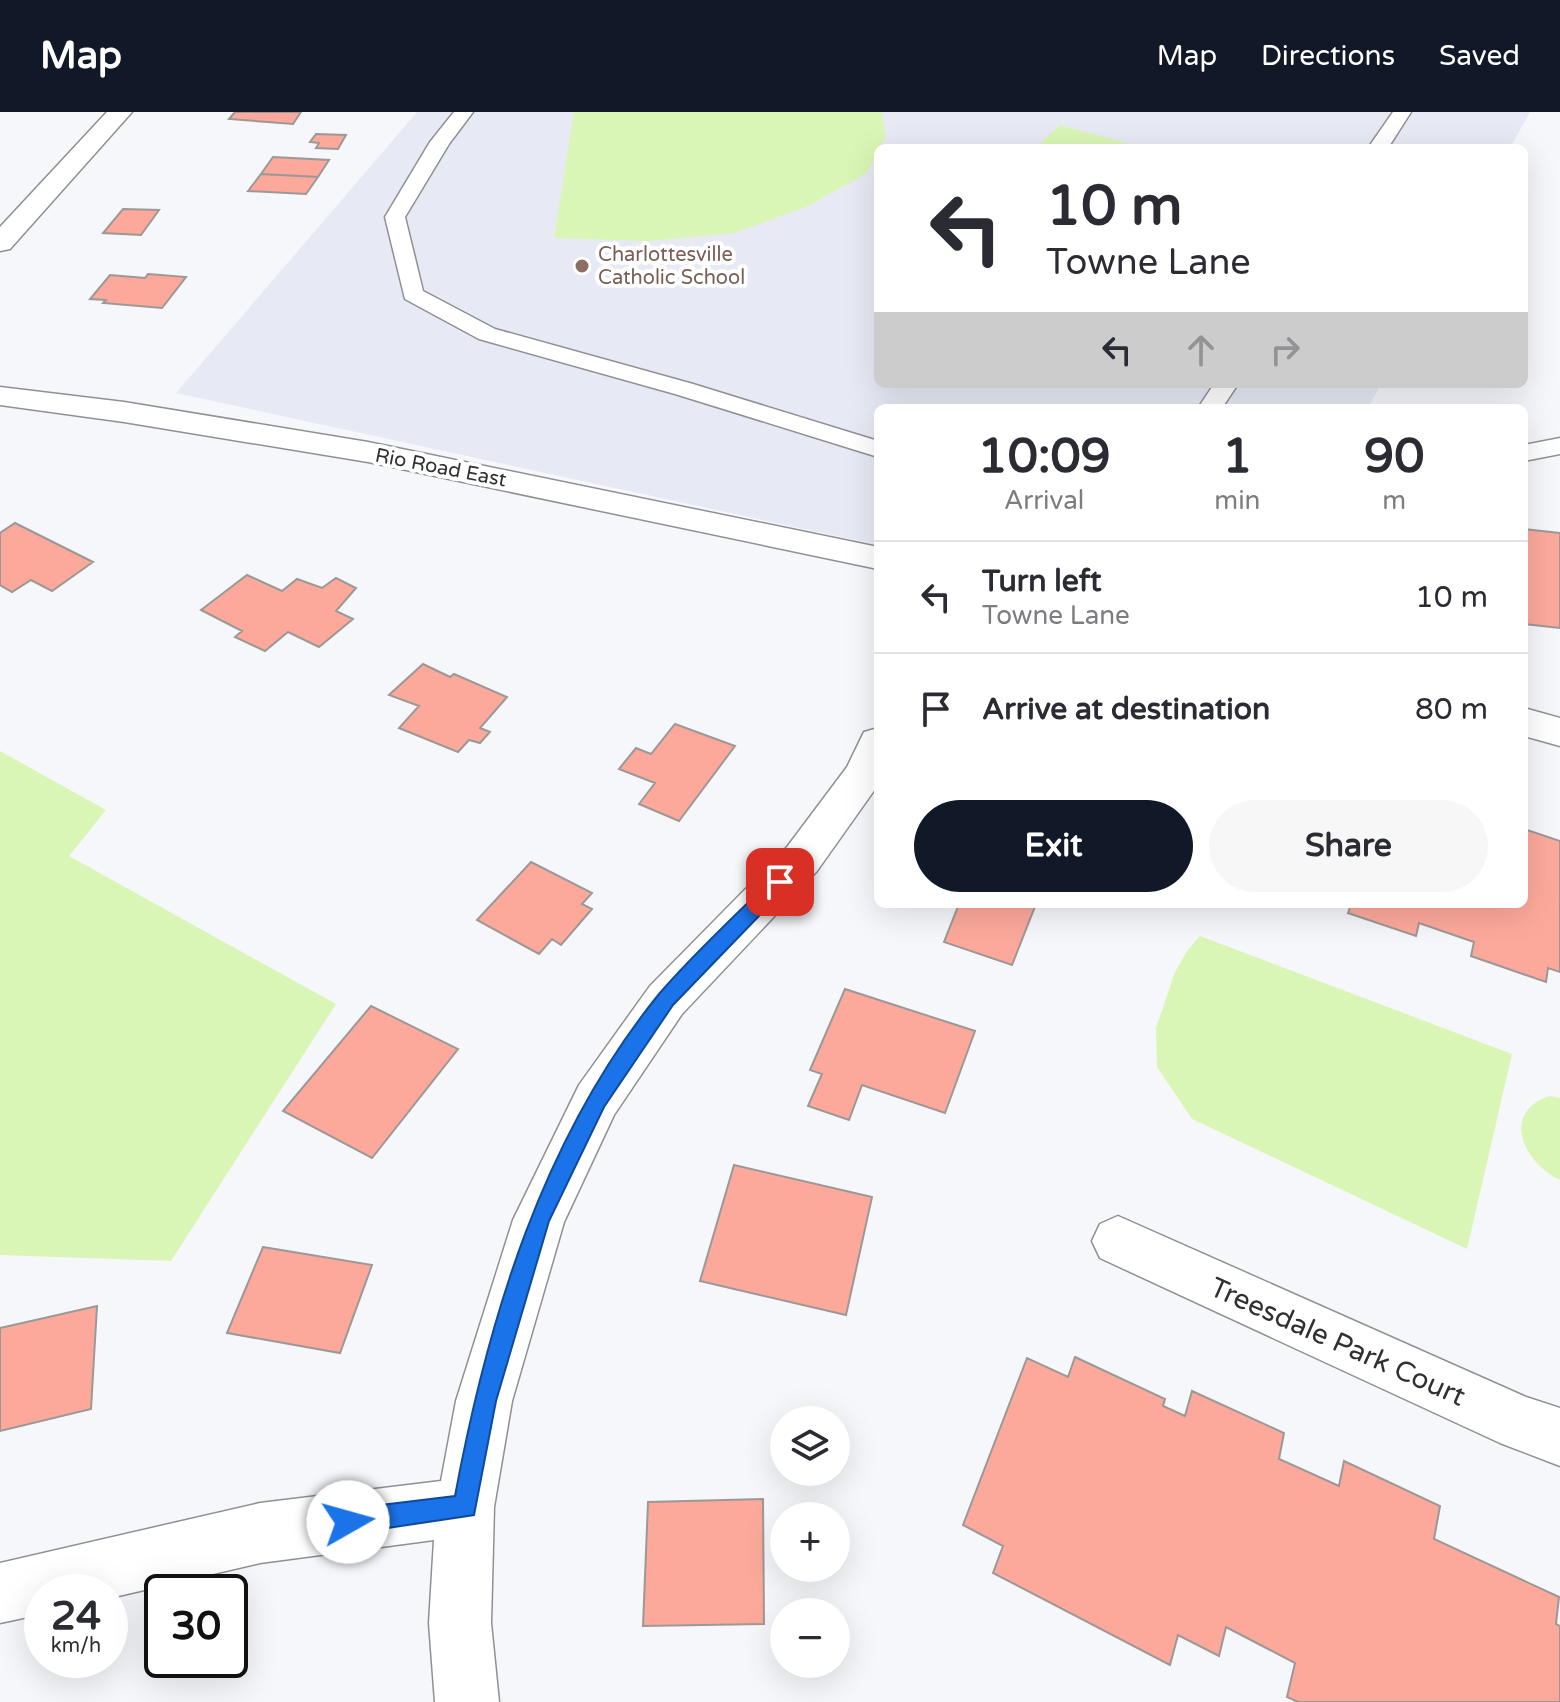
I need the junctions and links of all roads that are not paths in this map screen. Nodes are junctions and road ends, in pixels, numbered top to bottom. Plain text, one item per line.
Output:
1 (120, 112) edge
2 (464, 112) edge
3 (1402, 112) edge
4 (1381, 144) edge
5 (0, 243) edge
6 (0, 396) edge
7 (1560, 446) edge
8 (874, 448) edge
9 (1528, 452) edge
10 (874, 557) edge
11 (1528, 723) edge
12 (1560, 732) edge
13 (874, 751) edge
14 (1118, 1241) dead end
15 (1560, 1437) edge
16 (465, 1507) junction
17 (0, 1593) edge
18 (467, 1702) edge

1 - 5 street
2 - 8 lane
3 - 4 lane
6 - 10 street, Rio Road East
7 - 9 lane
11 - 12 street
13 - 16 street
14 - 15 street, Treesdale Park Court
16 - 17 street
16 - 18 street

